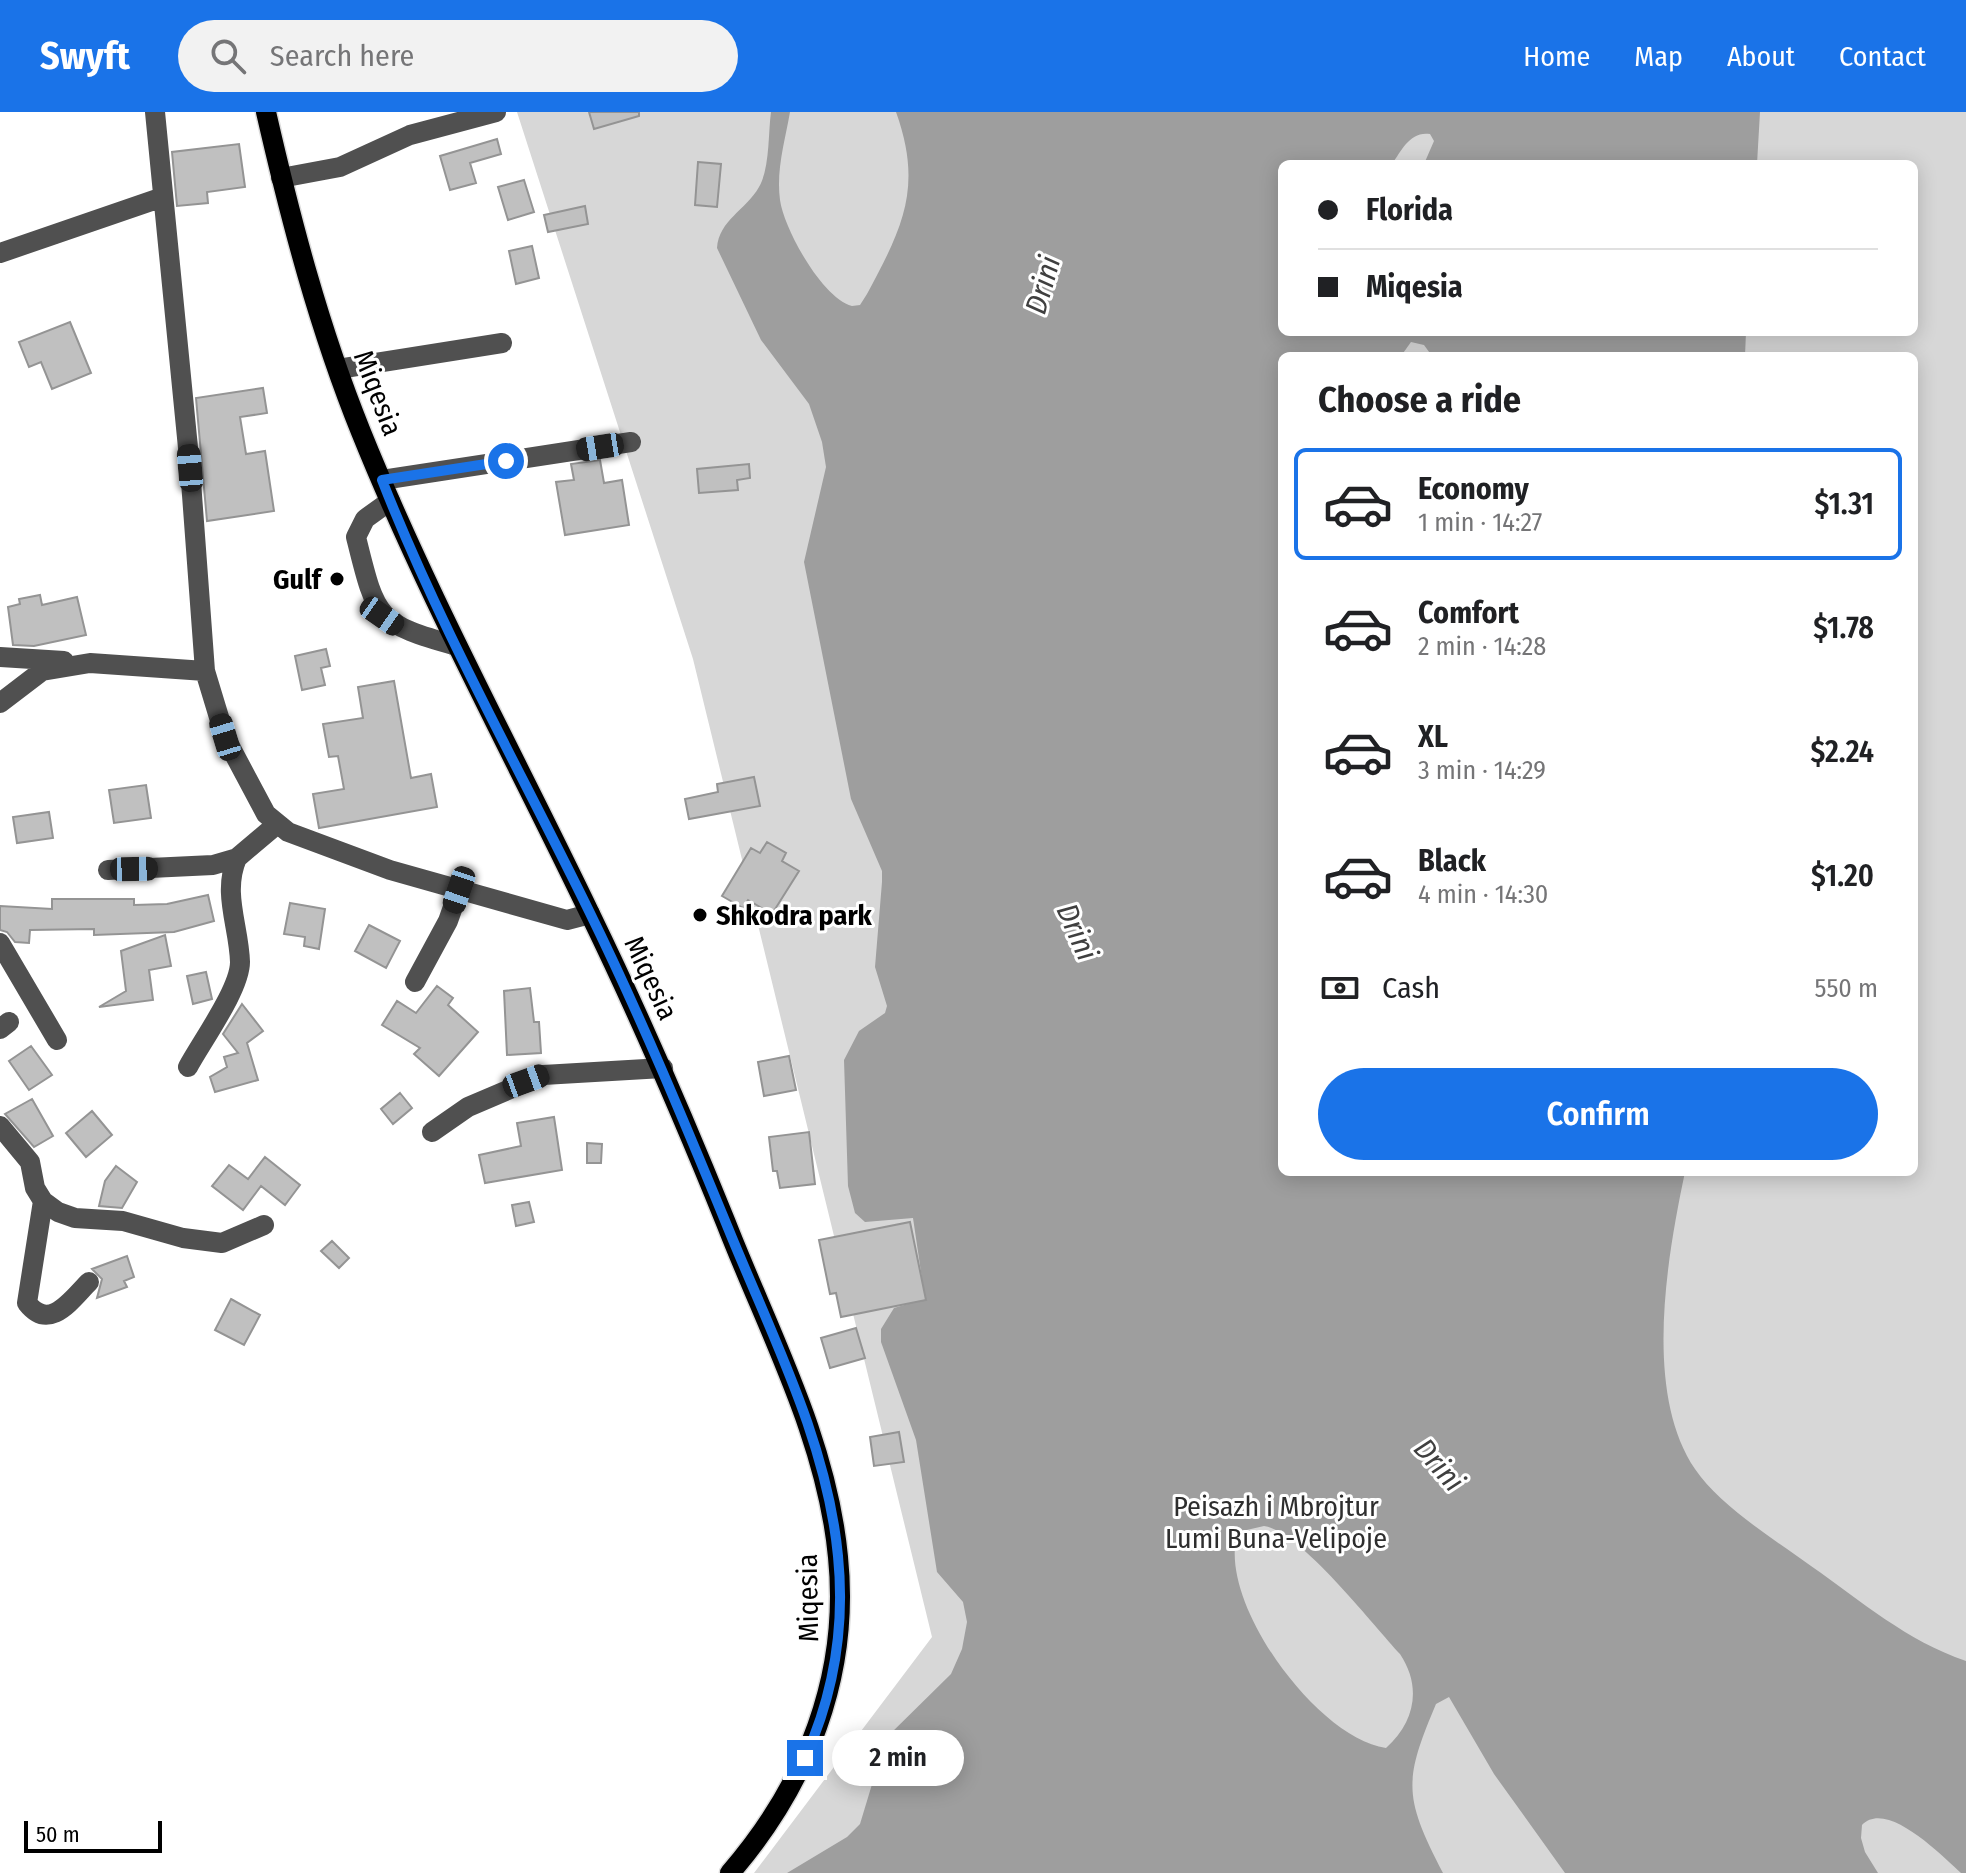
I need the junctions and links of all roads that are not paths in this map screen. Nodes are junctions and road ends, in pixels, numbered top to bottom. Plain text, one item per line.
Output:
1 (155, 112) edge
2 (266, 112) edge
3 (496, 112) edge
4 (281, 178) junction
5 (163, 197) junction
6 (0, 253) edge
7 (502, 343) dead end
8 (338, 369) junction
9 (631, 442) dead end
10 (382, 480) junction
11 (390, 501) junction
12 (457, 646) junction
13 (0, 657) edge
14 (90, 663) junction
15 (205, 671) junction
16 (0, 703) edge
17 (276, 825) junction
18 (237, 858) junction
19 (108, 870) dead end
20 (459, 890) junction
21 (590, 914) junction
22 (0, 943) edge
23 (415, 982) dead end
24 (57, 1040) dead end
25 (188, 1067) dead end
26 (663, 1068) junction
27 (0, 1126) edge
28 (432, 1132) dead end
29 (43, 1201) junction
30 (264, 1225) dead end
31 (89, 1282) dead end
32 (730, 1873) edge

1 - 5 street
2 - 4 main road, Miqesia
3 - 4 street
4 - 8 main road, Miqesia
5 - 6 street
5 - 15 street
7 - 8 street
8 - 10 main road, Miqesia
9 - 10 street
10 - 11 main road, Miqesia
11 - 12 main road, Miqesia
11 - 12 street
12 - 21 main road, Miqesia
13 - 14 street
14 - 15 street
14 - 16 street
15 - 17 street
17 - 18 street
17 - 20 street
18 - 19 street
18 - 25 street
20 - 21 street
20 - 23 street
21 - 26 main road, Miqesia
22 - 24 street
26 - 28 street
26 - 32 main road, Miqesia
27 - 29 street
29 - 30 street
29 - 31 street

